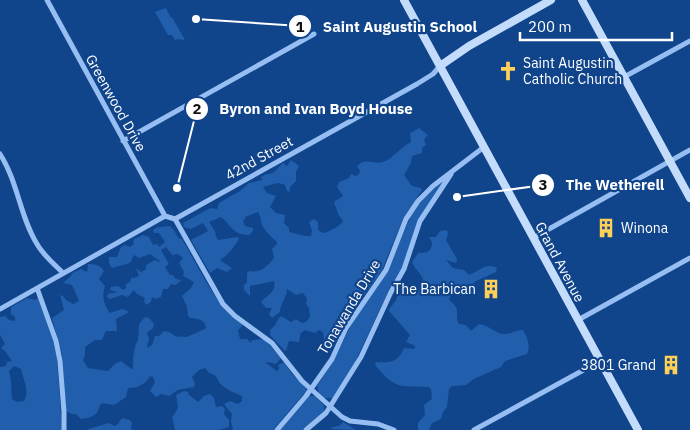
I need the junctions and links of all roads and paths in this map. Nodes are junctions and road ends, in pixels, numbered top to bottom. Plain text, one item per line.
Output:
1 (46, 0) edge
2 (404, 0) edge
3 (551, 0) edge
4 (582, 0) edge
5 (314, 34) dead end
6 (690, 41) edge
7 (440, 66) junction
8 (624, 77) junction
9 (124, 141) junction
10 (484, 147) junction
11 (690, 150) edge
12 (0, 154) edge
13 (670, 161) junction
14 (452, 172) junction
15 (690, 198) edge
16 (165, 216) junction
17 (175, 219) junction
18 (533, 238) junction
19 (690, 258) edge
20 (63, 273) junction
21 (37, 288) junction
22 (0, 309) edge
23 (578, 320) junction
24 (600, 361) junction
25 (311, 389) junction
26 (330, 407) junction
27 (64, 430) edge
28 (277, 430) edge
29 (306, 430) edge
30 (394, 430) edge
31 (474, 430) edge
32 (638, 430) edge

1 - 9 street, Greenwood Drive
2 - 7 main road, Grand Avenue
3 - 7 main road, 42nd Street
4 - 8 main road
5 - 9 street
6 - 8 street
7 - 10 main road, Grand Avenue
7 - 17 street, 42nd Street
8 - 13 main road
9 - 16 street, Greenwood Drive
10 - 14 street, Tonawanda Drive
10 - 18 main road, Grand Avenue
11 - 13 street
12 - 20 street
13 - 15 main road
13 - 18 street
14 - 25 street, Tonawanda Drive
14 - 26 street, Tonawanda Drive
16 - 17 street
16 - 20 street
17 - 25 street
18 - 23 main road, Grand Avenue
19 - 23 street
20 - 21 street
21 - 22 street
21 - 27 street
23 - 24 main road, Grand Avenue
24 - 31 street
24 - 32 main road, Grand Avenue
25 - 26 street
25 - 28 street, Tonawanda Drive
26 - 29 street, Tonawanda Drive
26 - 30 street

